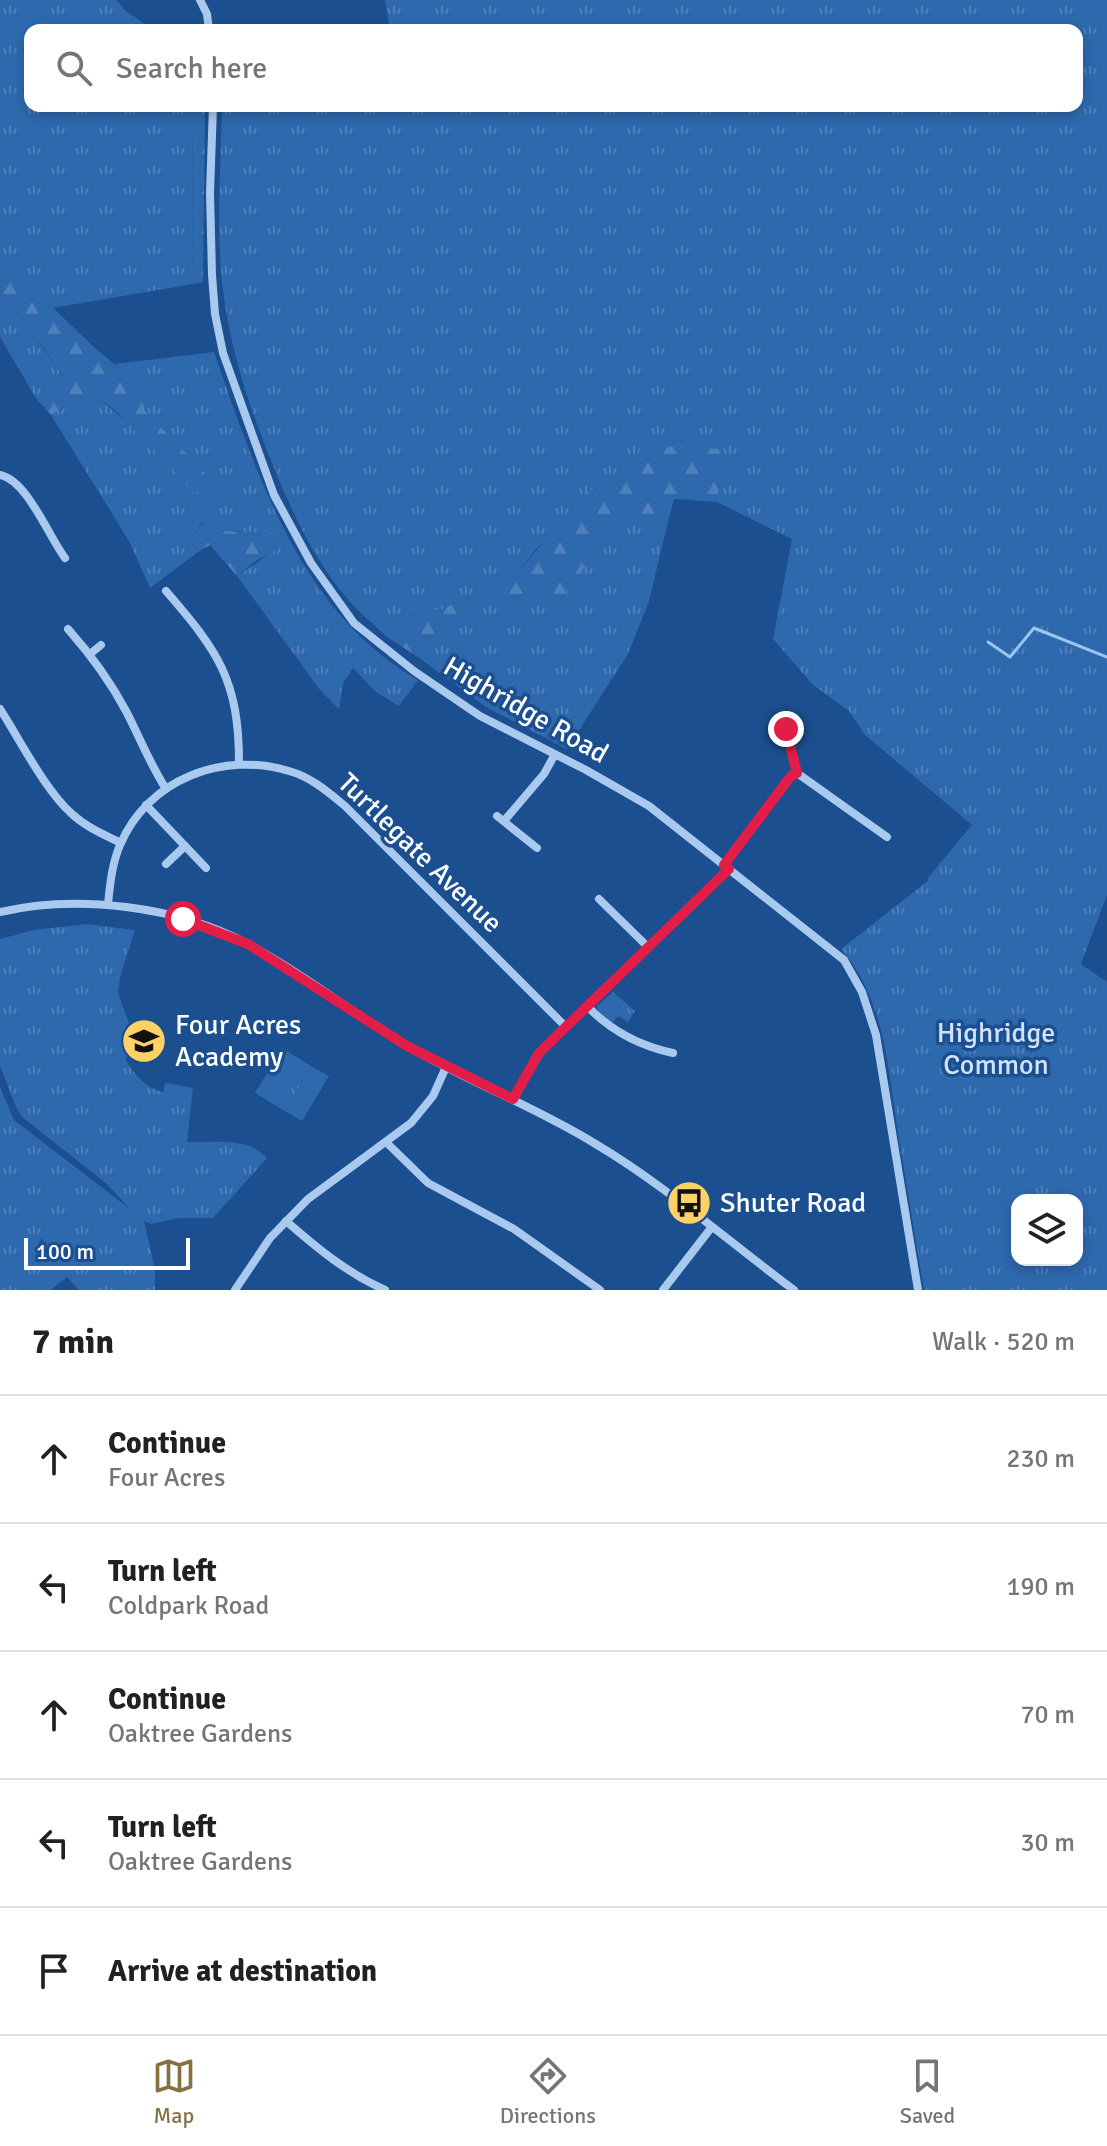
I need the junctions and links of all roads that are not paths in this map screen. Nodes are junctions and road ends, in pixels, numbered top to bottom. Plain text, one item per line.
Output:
1 (200, 0) edge
2 (208, 24) edge
3 (213, 112) edge
4 (0, 475) edge
5 (65, 558) dead end
6 (166, 591) dead end
7 (68, 629) dead end
8 (101, 645) dead end
9 (90, 654) junction
10 (0, 709) edge
11 (797, 726) dead end
12 (786, 729) junction
13 (774, 731) dead end
14 (554, 756) junction
15 (239, 763) junction
16 (797, 773) junction
17 (166, 789) junction
18 (146, 805) junction
19 (887, 837) dead end
20 (121, 843) junction
21 (185, 846) junction
22 (537, 848) dead end
23 (166, 864) dead end
24 (726, 867) junction
25 (206, 868) dead end
26 (599, 899) dead end
27 (108, 904) junction
28 (0, 912) edge
29 (648, 947) junction
30 (587, 1006) junction
31 (565, 1026) junction
32 (673, 1053) dead end
33 (446, 1067) junction
34 (513, 1099) junction
35 (387, 1143) junction
36 (286, 1221) junction
37 (711, 1228) junction
38 (235, 1290) edge
39 (385, 1290) edge
40 (600, 1290) edge
41 (663, 1290) edge
42 (794, 1290) edge
43 (918, 1290) edge

1 - 2 street
3 - 14 street, Highridge Road
4 - 5 street
6 - 15 street
7 - 9 street
8 - 9 street
9 - 17 street
10 - 20 street
11 - 12 street
12 - 13 street
12 - 16 street
14 - 22 street
14 - 24 street, Highridge Road
15 - 17 street, Turtlegate Avenue
15 - 31 street, Turtlegate Avenue
16 - 19 street
16 - 24 street
17 - 18 street, Turtlegate Avenue
18 - 20 street, Turtlegate Avenue
18 - 21 street
20 - 27 street, Turtlegate Avenue
21 - 23 street
21 - 25 street
24 - 29 street
24 - 43 street, Highridge Road
26 - 29 street
27 - 28 street
27 - 33 street
29 - 30 street
30 - 31 street
30 - 32 street
31 - 34 street
33 - 34 street
33 - 35 street
34 - 37 street
35 - 36 street
35 - 40 street
36 - 38 street
36 - 39 street
37 - 41 street
37 - 42 street

